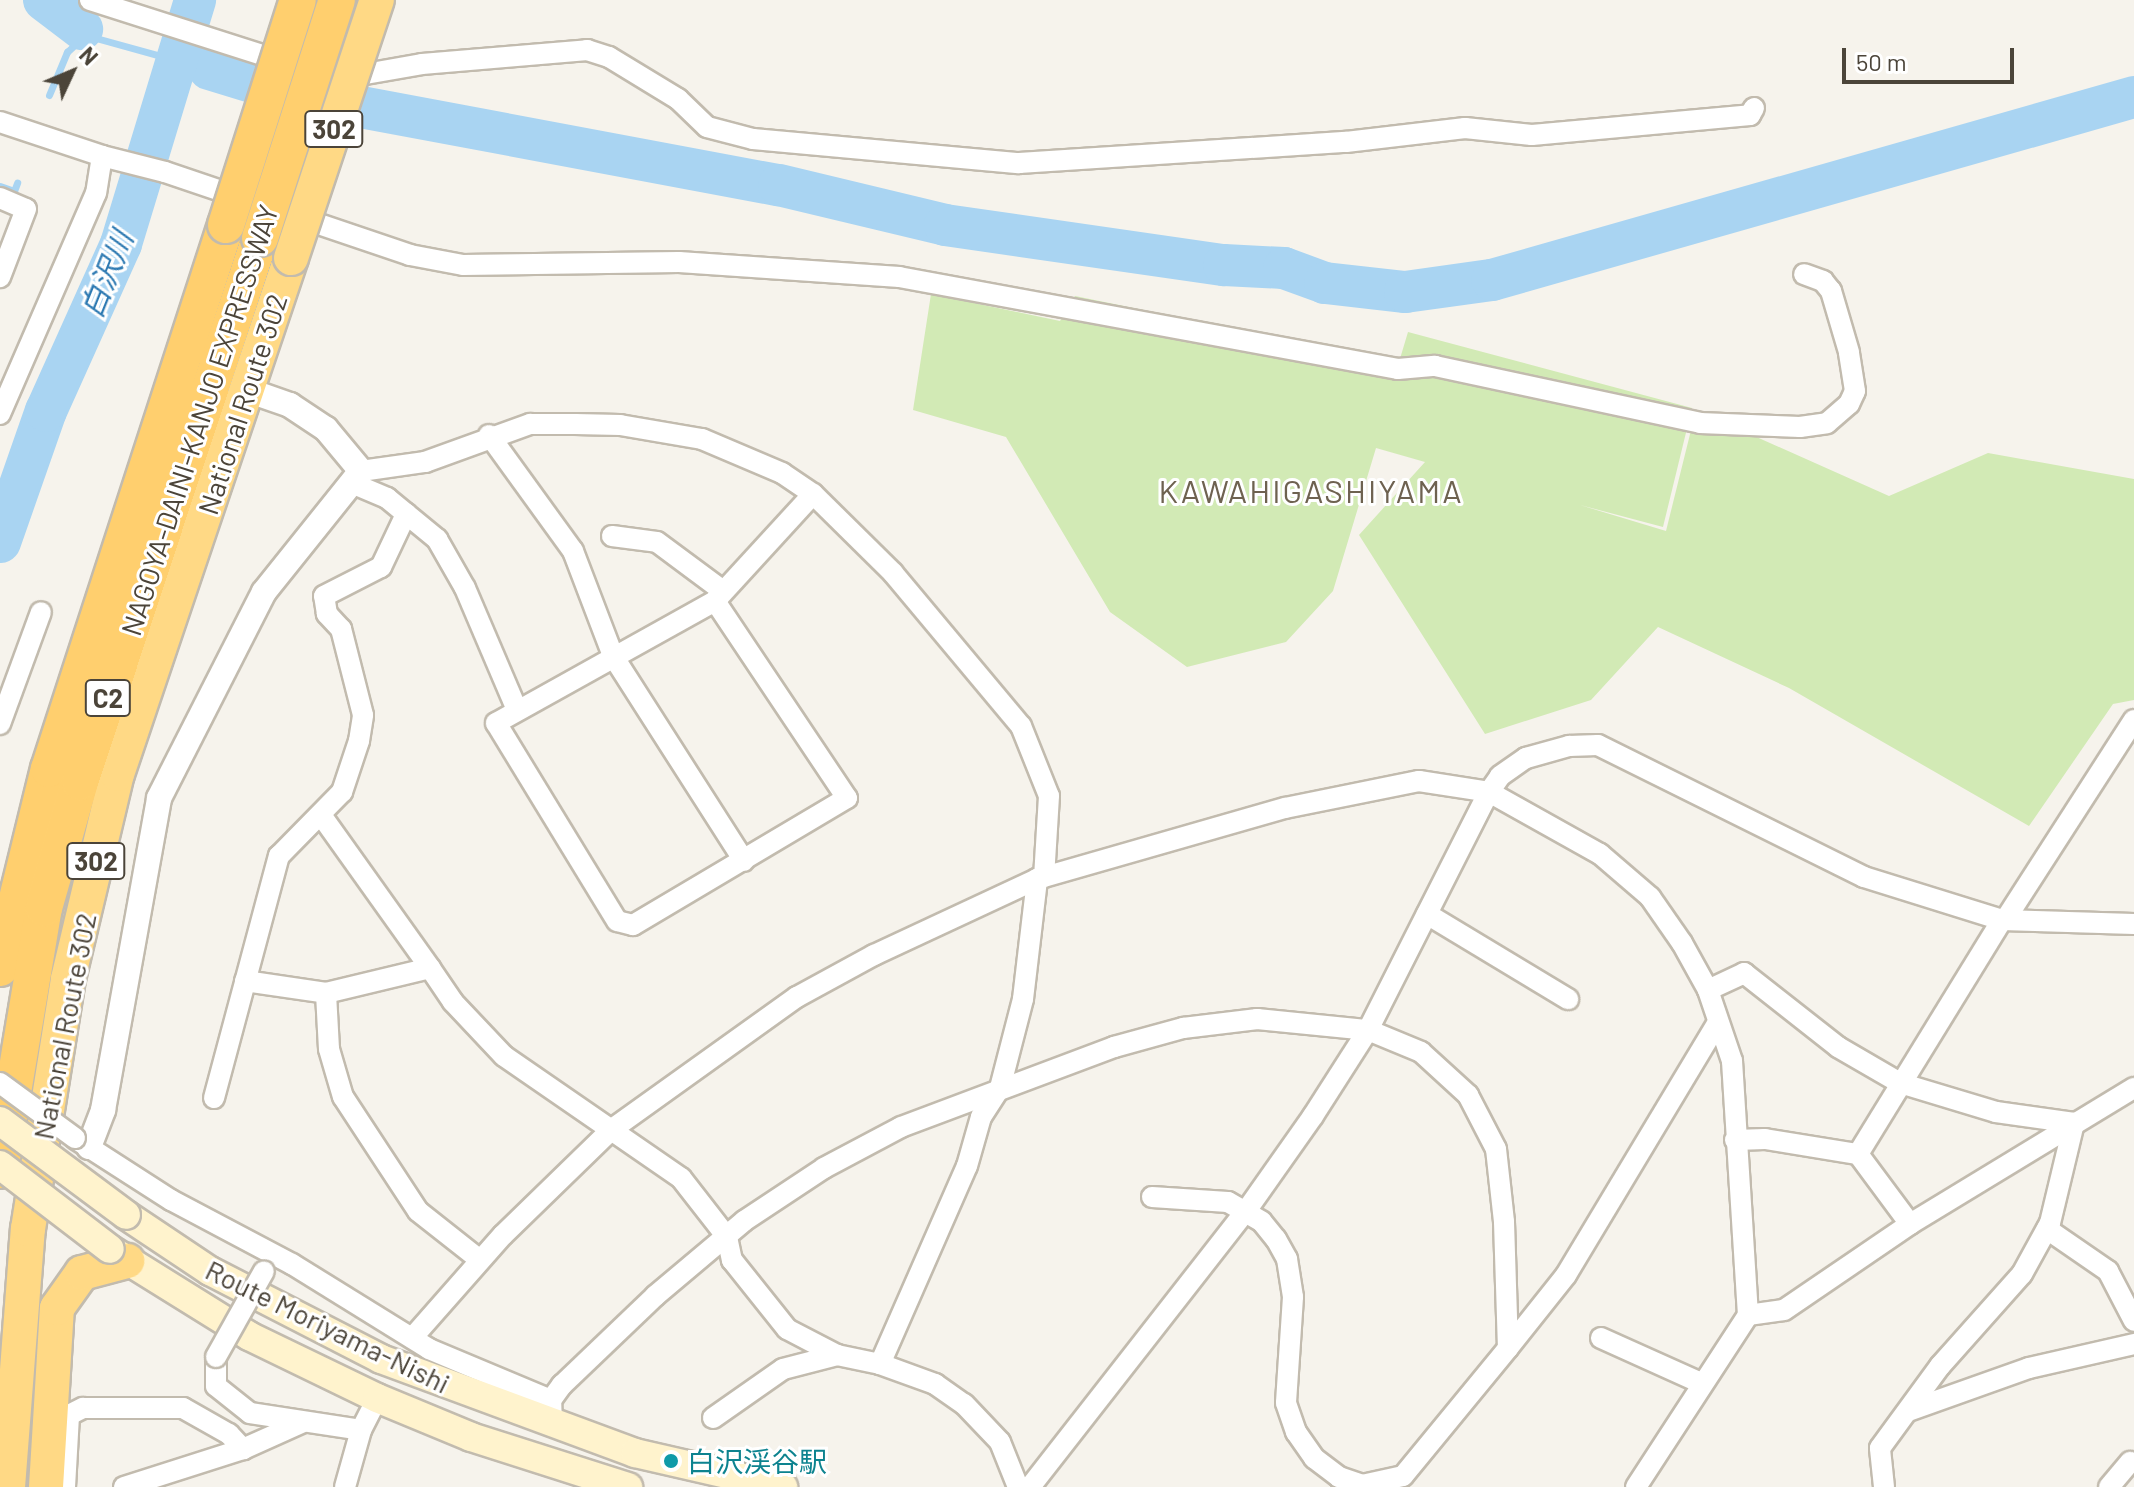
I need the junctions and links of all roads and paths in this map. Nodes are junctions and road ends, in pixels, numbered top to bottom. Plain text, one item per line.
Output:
1 (90, 0) edge
2 (298, 0) edge
3 (337, 0) edge
4 (377, 0) edge
5 (1754, 108) dead end
6 (0, 122) edge
7 (110, 157) junction
8 (0, 198) edge
9 (23, 217) junction
10 (0, 236) edge
11 (1804, 274) dead end
12 (0, 277) edge
13 (247, 390) junction
14 (0, 414) edge
15 (489, 435) junction
16 (358, 478) junction
17 (813, 494) junction
18 (406, 514) junction
19 (612, 536) dead end
20 (719, 596) junction
21 (41, 612) dead end
22 (613, 656) junction
23 (517, 710) junction
24 (2134, 720) edge
25 (0, 724) edge
26 (1489, 792) junction
27 (321, 815) junction
28 (744, 861) junction
29 (1041, 878) junction
30 (1427, 914) junction
31 (2004, 920) junction
32 (2134, 924) edge
33 (0, 968) edge
34 (430, 968) junction
35 (245, 981) junction
36 (1708, 990) junction
37 (326, 993) junction
38 (1568, 999) dead end
39 (1717, 1024) junction
40 (1368, 1030) junction
41 (0, 1083) edge
42 (1900, 1083) junction
43 (1000, 1088) junction
44 (2134, 1088) edge
45 (214, 1098) dead end
46 (0, 1121) edge
47 (2074, 1123) junction
48 (611, 1130) junction
49 (1735, 1140) junction
50 (82, 1143) junction
51 (1858, 1154) junction
52 (0, 1167) edge
53 (1152, 1197) dead end
54 (1246, 1211) junction
55 (1910, 1224) junction
56 (2047, 1229) junction
57 (727, 1237) junction
58 (118, 1255) junction
59 (480, 1260) junction
60 (266, 1262) junction
61 (1748, 1315) junction
62 (2134, 1321) edge
63 (413, 1337) junction
64 (1601, 1338) dead end
65 (2134, 1344) edge
66 (1508, 1348) junction
67 (837, 1355) junction
68 (880, 1364) junction
69 (1701, 1383) junction
70 (377, 1398) junction
71 (1908, 1411) junction
72 (552, 1412) junction
73 (713, 1418) dead end
74 (301, 1423) junction
75 (361, 1430) junction
76 (243, 1449) junction
77 (2130, 1462) dead end
78 (8, 1487) edge
79 (46, 1487) edge
80 (65, 1487) edge
81 (124, 1487) edge
82 (345, 1487) edge
83 (628, 1487) edge
84 (783, 1487) edge
85 (1018, 1487) edge
86 (1030, 1487) edge
87 (1636, 1487) edge
88 (1884, 1487) edge
89 (2109, 1487) edge

1 - 5 street
2 - 33 highway, NAGOYA-DAINI-KANJO EXPRESSWAY / C2, bridge
3 - 52 highway, NAGOYA-DAINI-KANJO EXPRESSWAY / C2, bridge
4 - 13 highway, National Route 302 / 302, bridge
6 - 7 street
7 - 11 street
7 - 14 street
8 - 9 street
9 - 10 street
9 - 12 street
13 - 16 street
13 - 78 highway, National Route 302 / 302
15 - 16 street
15 - 17 street
15 - 22 street
16 - 18 street
16 - 50 street
17 - 20 street
17 - 29 street
18 - 23 street
18 - 27 street
19 - 20 street
20 - 22 street
20 - 28 street
21 - 25 street
22 - 23 street
22 - 28 street
23 - 28 street
24 - 31 street
26 - 29 street
26 - 30 street
26 - 31 street
26 - 36 street
27 - 34 street
27 - 35 street
29 - 43 street
29 - 48 street
30 - 38 street
30 - 40 street
31 - 32 street
31 - 42 street
34 - 37 street
34 - 48 street
35 - 37 street
35 - 45 street
36 - 39 street
36 - 42 street
37 - 59 street
39 - 49 street
39 - 66 street
40 - 43 street
40 - 54 street
40 - 66 street
41 - 50 street, bridge
42 - 47 street
42 - 51 street
43 - 57 street
43 - 68 street
44 - 47 street
46 - 72 main road, Route Moriyama-Nishi, bridge
47 - 55 street
47 - 56 street
48 - 57 street
48 - 59 street
49 - 51 street
49 - 61 street
50 - 60 street
51 - 55 street
52 - 58 main road, Route Moriyama-Nishi, bridge
53 - 54 street
54 - 66 street
54 - 86 street
55 - 61 street
56 - 62 street
56 - 71 street
57 - 67 street
57 - 72 street
58 - 70 main road, Route Moriyama-Nishi
58 - 79 highway
59 - 63 street
60 - 63 street
60 - 74 street, bridge
61 - 69 street
63 - 72 street
64 - 69 street
65 - 71 street
67 - 68 street
67 - 73 street
68 - 85 street
69 - 87 street
70 - 75 street
70 - 83 main road, Route Moriyama-Nishi
71 - 88 street
72 - 84 main road, Route Moriyama-Nishi
74 - 75 street
74 - 76 street
75 - 82 street
76 - 80 street
76 - 81 street
77 - 89 street

